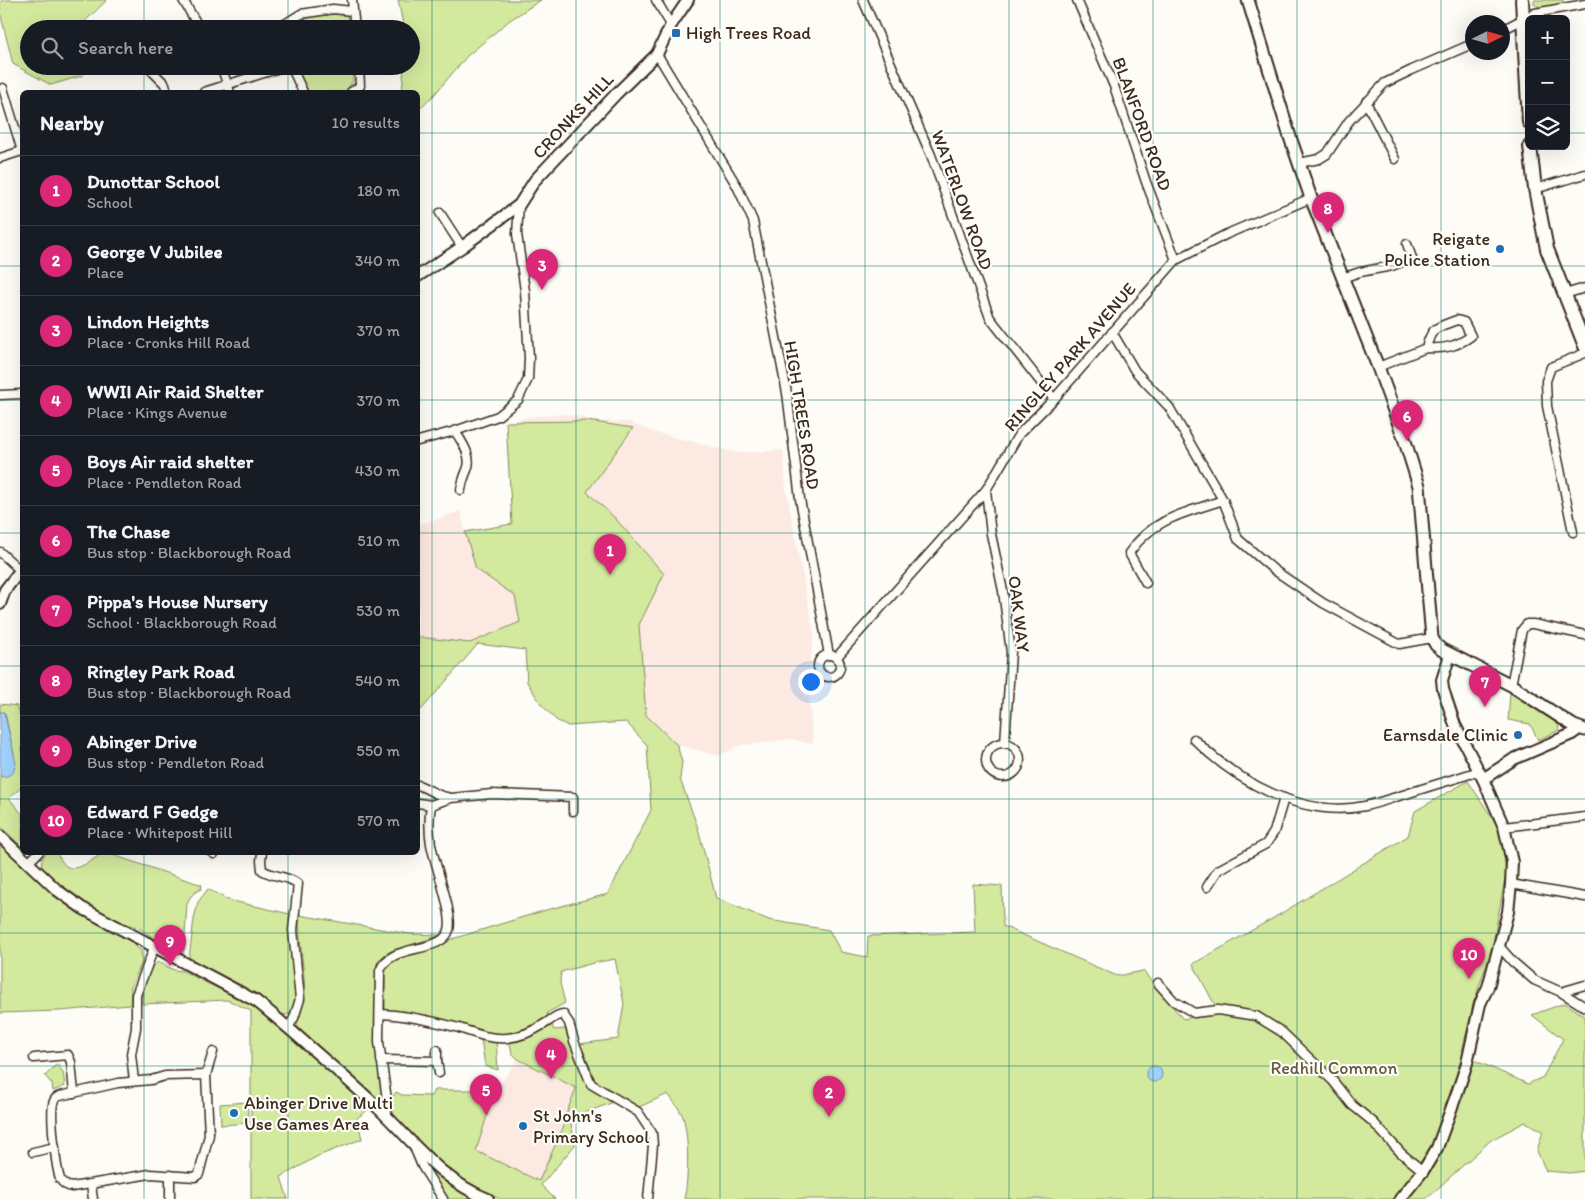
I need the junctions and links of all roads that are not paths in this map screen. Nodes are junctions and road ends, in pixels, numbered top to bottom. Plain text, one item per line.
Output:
1 (183, 0) edge
2 (352, 0) edge
3 (656, 0) edge
4 (688, 0) edge
5 (863, 0) edge
6 (1077, 0) edge
7 (1248, 0) edge
8 (1522, 0) edge
9 (1585, 4) edge
10 (352, 11) junction
11 (1523, 19) junction
12 (195, 20) edge
13 (291, 20) edge
14 (354, 20) edge
15 (671, 25) junction
16 (1510, 26) edge
17 (1465, 47) edge
18 (657, 54) junction
19 (156, 75) edge
20 (225, 75) edge
21 (264, 75) edge
22 (294, 75) edge
23 (359, 75) edge
24 (3, 88) dead end
25 (229, 89) edge
26 (166, 90) edge
27 (301, 90) edge
28 (353, 90) edge
29 (1366, 102) junction
30 (1528, 105) edge
31 (20, 144) edge
32 (1530, 150) edge
33 (20, 152) edge
34 (0, 158) edge
35 (1395, 159) dead end
36 (1299, 163) junction
37 (1585, 174) edge
38 (1535, 189) junction
39 (1311, 198) junction
40 (519, 205) junction
41 (440, 213) dead end
42 (1407, 244) dead end
43 (462, 247) junction
44 (1176, 260) junction
45 (420, 275) edge
46 (1342, 278) junction
47 (1585, 288) edge
48 (1566, 294) junction
49 (1112, 332) junction
50 (1585, 346) edge
51 (1426, 348) junction
52 (1585, 353) edge
53 (1378, 367) junction
54 (20, 394) edge
55 (0, 395) edge
56 (1054, 399) junction
57 (455, 431) junction
58 (420, 440) edge
59 (461, 490) dead end
60 (986, 490) junction
61 (1223, 500) junction
62 (1573, 532) dead end
63 (0, 552) edge
64 (20, 568) edge
65 (20, 570) edge
66 (1146, 583) dead end
67 (0, 604) edge
68 (1585, 635) edge
69 (1432, 638) junction
70 (1450, 655) junction
71 (832, 656) joint
72 (1511, 685) junction
73 (1583, 728) edge
74 (1194, 739) dead end
75 (1005, 743) junction
76 (1481, 775) junction
77 (420, 787) edge
78 (451, 798) junction
79 (1284, 798) junction
80 (420, 803) edge
81 (431, 805) junction
82 (573, 811) dead end
83 (1585, 817) edge
84 (1504, 827) junction
85 (0, 836) edge
86 (36, 855) edge
87 (262, 855) edge
88 (28, 863) junction
89 (1512, 884) junction
90 (1207, 887) dead end
91 (1585, 897) edge
92 (1498, 944) junction
93 (154, 948) junction
94 (1158, 983) dead end
95 (1585, 985) edge
96 (1561, 992) junction
97 (1585, 1007) edge
98 (380, 1014) junction
99 (288, 1028) junction
100 (437, 1050) dead end
101 (212, 1052) dead end
102 (34, 1058) dead end
103 (381, 1060) junction
104 (436, 1061) junction
105 (439, 1073) dead end
106 (206, 1075) junction
107 (134, 1081) junction
108 (74, 1093) junction
109 (386, 1115) junction
110 (414, 1146) junction
111 (55, 1147) junction
112 (33, 1152) dead end
113 (1422, 1172) junction
114 (170, 1176) junction
115 (91, 1185) junction
116 (93, 1199) edge
117 (170, 1199) edge
118 (443, 1199) edge
119 (488, 1199) edge
120 (648, 1199) edge
121 (1400, 1199) edge

1 - 12 street
2 - 10 street
3 - 15 street
4 - 15 street, CRONKS HILL
5 - 56 street, WATERLOW ROAD
6 - 44 street, BLANFORD ROAD
7 - 36 main road
8 - 11 main road
9 - 11 street
10 - 13 street
10 - 14 street
11 - 16 street
11 - 30 main road
15 - 18 street, CRONKS HILL
17 - 29 street
18 - 40 street, CRONKS HILL
18 - 71 street, HIGH TREES ROAD
19 - 26 street
20 - 25 street
21 - 25 street
22 - 27 street
23 - 28 street
24 - 31 street
29 - 35 street
29 - 36 street
32 - 38 main road
33 - 34 street
36 - 39 main road
37 - 38 street
38 - 48 main road
39 - 44 street, RINGLEY PARK AVENUE
39 - 46 main road
40 - 43 street
40 - 57 street
41 - 43 street
42 - 46 street
43 - 45 street
44 - 49 street, RINGLEY PARK AVENUE
46 - 53 main road
47 - 48 street
48 - 50 main road
49 - 56 street, RINGLEY PARK AVENUE
49 - 61 street
51 - 51 street
51 - 53 street
52 - 62 street
53 - 69 main road
54 - 55 street
56 - 60 street, RINGLEY PARK AVENUE
57 - 58 street
57 - 59 street
60 - 71 street, RINGLEY PARK AVENUE
60 - 75 street, OAK WAY
61 - 66 street
61 - 69 street
63 - 64 street
65 - 67 street
68 - 72 street
69 - 70 main road
70 - 72 main road
70 - 76 street
72 - 73 main road
73 - 76 street
74 - 79 street
75 - 75 street
76 - 79 street
76 - 84 street
77 - 78 street
78 - 81 street
78 - 82 street
79 - 90 street
80 - 81 street
81 - 98 street
83 - 84 street
84 - 89 street
85 - 88 street
86 - 88 street
87 - 99 street
88 - 93 street
89 - 91 street
89 - 92 street
92 - 96 street
92 - 113 street
93 - 99 street
93 - 107 street
94 - 113 street
95 - 96 street
96 - 97 street
98 - 103 street
98 - 120 street
99 - 109 street
100 - 104 street
101 - 106 street
102 - 108 street
103 - 104 street
103 - 109 street
104 - 105 street
106 - 107 street
106 - 114 street
107 - 108 street
108 - 111 street
109 - 110 street
110 - 118 street
110 - 119 street
111 - 112 street
111 - 115 street
113 - 121 street
114 - 115 street
114 - 117 street
115 - 116 street

